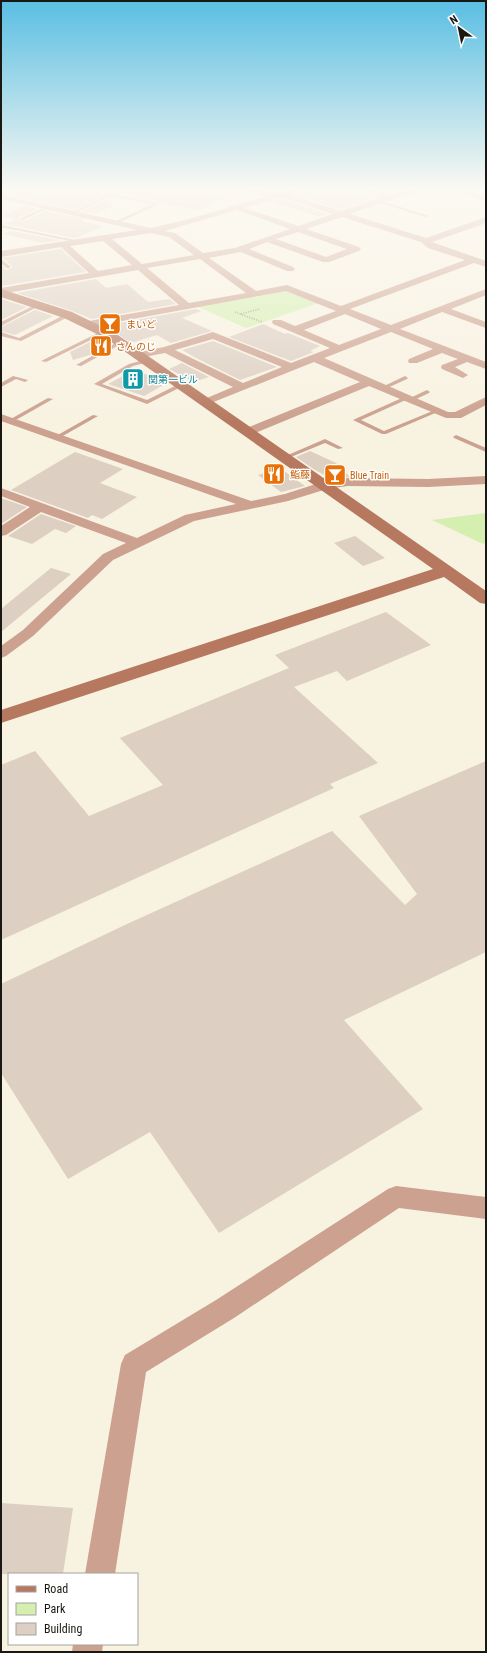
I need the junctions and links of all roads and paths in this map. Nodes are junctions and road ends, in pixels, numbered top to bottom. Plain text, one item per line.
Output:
1 (88, 267) edge
2 (140, 267) joint
3 (219, 267) edge
4 (455, 267) edge
5 (96, 274) junction
6 (1, 292) edge
7 (486, 292) edge
8 (254, 294) junction
9 (220, 300) junction
10 (39, 305) junction
11 (187, 306) junction
12 (443, 309) junction
13 (343, 310) junction
14 (68, 315) junction
15 (262, 322) dead end
16 (277, 322) dead end
17 (1, 324) edge
18 (89, 324) junction
19 (486, 325) edge
20 (391, 329) junction
21 (294, 330) junction
22 (104, 332) junction
23 (1, 334) edge
24 (121, 342) junction
25 (340, 349) junction
26 (442, 349) junction
27 (166, 350) junction
28 (486, 357) edge
29 (143, 358) junction
30 (315, 358) junction
31 (470, 360) junction
32 (44, 361) dead end
33 (412, 361) dead end
34 (79, 365) dead end
35 (486, 366) edge
36 (291, 367) junction
37 (6, 373) dead end
38 (463, 375) dead end
39 (15, 377) junction
40 (405, 378) dead end
41 (25, 380) dead end
42 (369, 382) junction
43 (1, 384) edge
44 (181, 385) junction
45 (242, 387) junction
46 (383, 388) junction
47 (428, 392) dead end
48 (50, 399) dead end
49 (408, 399) junction
50 (486, 400) edge
51 (206, 402) junction
52 (437, 411) junction
53 (95, 416) dead end
54 (6, 419) edge
55 (248, 432) junction
56 (59, 436) junction
57 (456, 437) dead end
58 (340, 448) dead end
59 (486, 450) edge
60 (284, 458) junction
61 (486, 480) edge
62 (325, 485) junction
63 (1, 492) edge
64 (250, 505) junction
65 (41, 506) junction
66 (1, 532) edge
67 (138, 543) junction
68 (445, 571) junction
69 (486, 599) edge
70 (1, 653) edge
71 (1, 717) edge
72 (486, 1208) edge
73 (100, 1573) edge

1 - 5 street
2 - 5 street
2 - 11 street
3 - 8 street
4 - 13 street
5 - 6 street
6 - 10 street
7 - 12 street
8 - 9 street
8 - 13 street
9 - 11 street
9 - 15 path
10 - 14 street
10 - 17 lane
11 - 18 street
12 - 19 street
12 - 20 street
13 - 20 street
13 - 21 street
14 - 18 street
14 - 23 lane
16 - 21 street
18 - 22 street
20 - 25 street
20 - 26 street
21 - 25 street
22 - 24 street
22 - 32 lane
24 - 29 street
24 - 34 lane
25 - 30 street
26 - 31 street
26 - 33 street
27 - 29 street
27 - 36 street
27 - 45 street
28 - 31 street
29 - 44 street
29 - 44 lane
30 - 36 street
30 - 42 street
31 - 35 street
31 - 38 street
36 - 45 street
37 - 39 lane
39 - 41 lane
39 - 43 lane
40 - 46 lane
42 - 46 street
42 - 55 street
44 - 51 street
45 - 51 street
46 - 49 street
47 - 49 lane
48 - 54 lane
49 - 52 street
49 - 52 lane
50 - 52 street
51 - 55 street
53 - 56 lane
54 - 56 street
55 - 60 street
56 - 64 street
57 - 59 lane
58 - 60 lane
60 - 62 street
61 - 62 street
62 - 64 street
62 - 68 street
63 - 65 street
64 - 67 street
65 - 66 street
65 - 67 street
67 - 70 street
68 - 69 street
68 - 71 street
72 - 73 street

